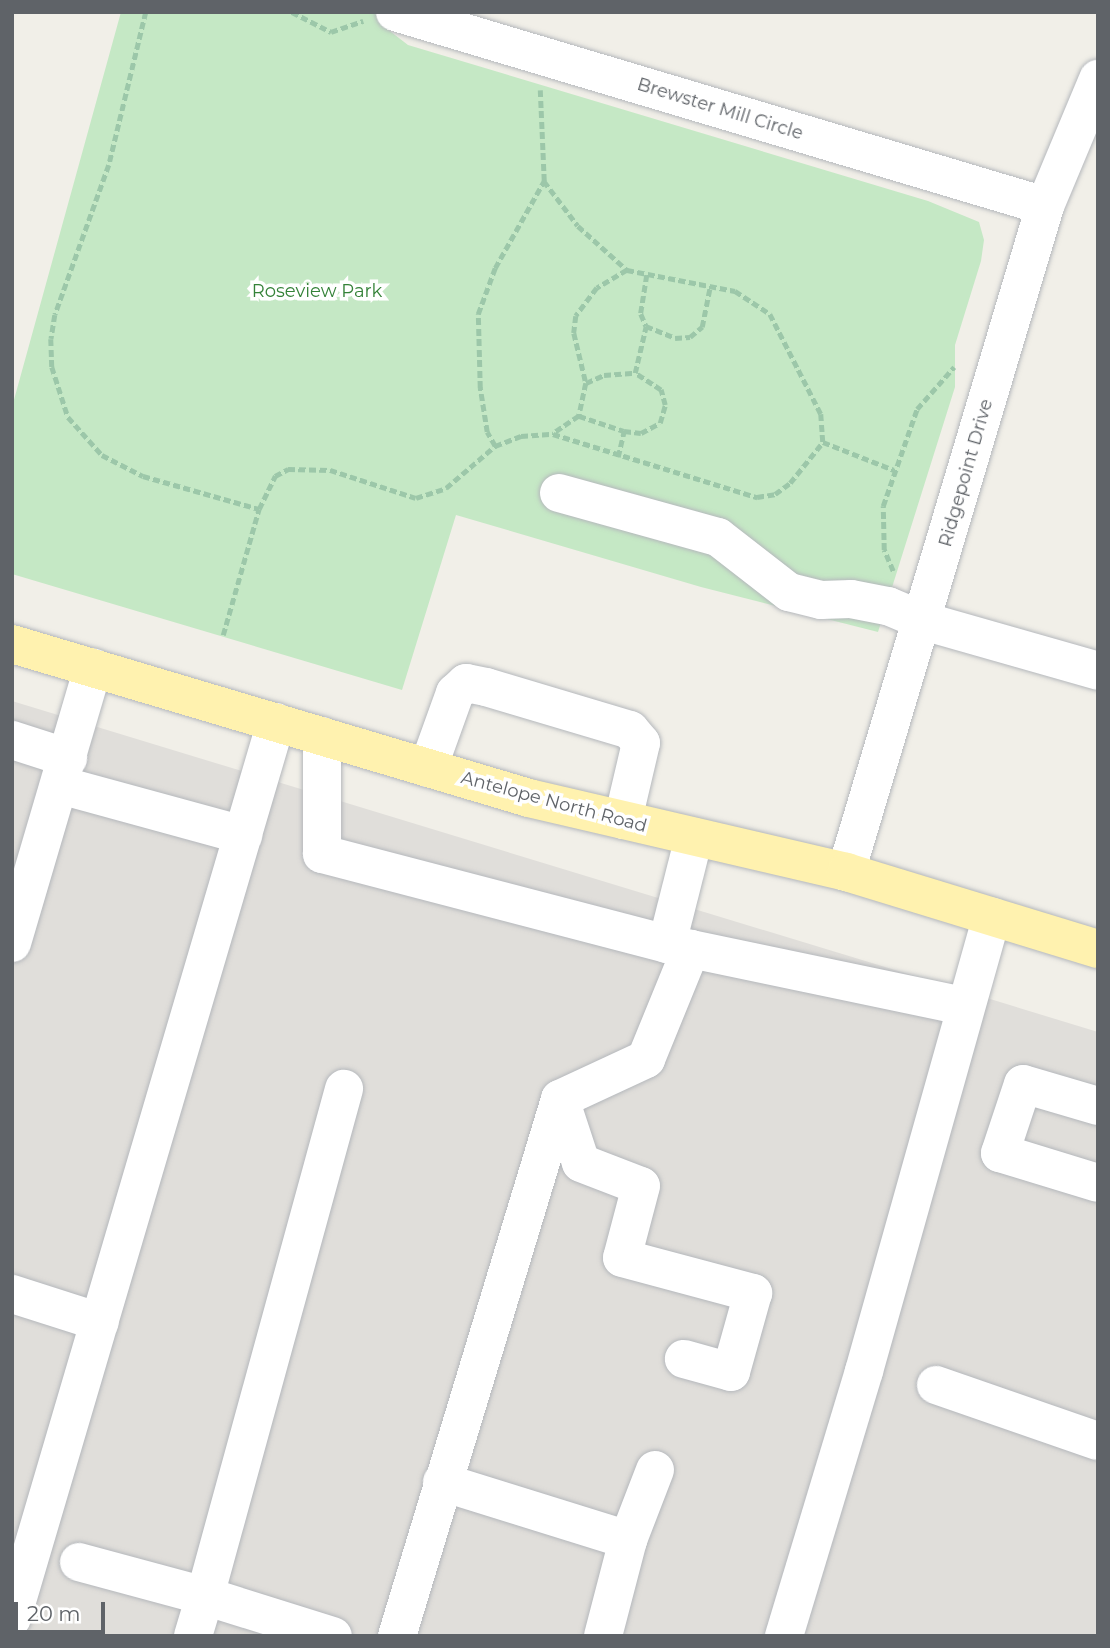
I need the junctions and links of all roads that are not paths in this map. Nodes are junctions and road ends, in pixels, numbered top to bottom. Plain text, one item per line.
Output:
1 (381, 16) edge
2 (1098, 79) edge
3 (1045, 206) junction
4 (559, 493) dead end
5 (923, 621) junction
6 (12, 644) edge
7 (93, 668) junction
8 (1098, 671) edge
9 (276, 722) junction
10 (321, 736) junction
11 (12, 740) edge
12 (428, 768) junction
13 (64, 771) junction
14 (623, 820) junction
15 (243, 835) junction
16 (694, 837) junction
17 (846, 872) junction
18 (992, 917) junction
19 (12, 943) edge
20 (679, 946) junction
21 (1098, 949) edge
22 (965, 1006) junction
23 (344, 1089) dead end
24 (560, 1099) junction
25 (1098, 1106) edge
26 (1098, 1183) edge
27 (12, 1294) edge
28 (100, 1322) junction
29 (684, 1359) dead end
30 (936, 1385) dead end
31 (1098, 1441) edge
32 (655, 1470) dead end
33 (442, 1482) junction
34 (628, 1540) junction
35 (21, 1553) edge
36 (79, 1562) dead end
37 (205, 1596) junction
38 (12, 1618) edge
39 (193, 1636) edge
40 (333, 1636) edge
41 (397, 1636) edge
42 (603, 1636) edge
43 (784, 1636) edge

1 - 3 street, Brewster Mill Circle
2 - 3 street, Ridgepoint Drive
3 - 5 street, Ridgepoint Drive
4 - 5 street
5 - 8 street
5 - 17 street, Ridgepoint Drive
6 - 7 main road, Antelope North Road
7 - 9 main road, Antelope North Road
7 - 13 street
9 - 10 main road, Antelope North Road
9 - 15 street
10 - 12 main road, Antelope North Road
10 - 20 street
11 - 13 street
12 - 14 main road, Antelope North Road
12 - 14 street
13 - 15 street
13 - 19 street
14 - 16 main road, Antelope North Road
15 - 28 street
16 - 17 main road, Antelope North Road
16 - 20 street
17 - 18 main road, Antelope North Road
18 - 21 main road, Antelope North Road
18 - 22 street
20 - 22 street
20 - 24 street
22 - 43 street
23 - 37 street
24 - 29 street
24 - 33 street
25 - 26 street
27 - 28 street
28 - 35 street
30 - 31 street
32 - 34 street
33 - 34 street
33 - 41 street
34 - 42 street
35 - 38 street
36 - 37 street
37 - 39 street
37 - 40 street

